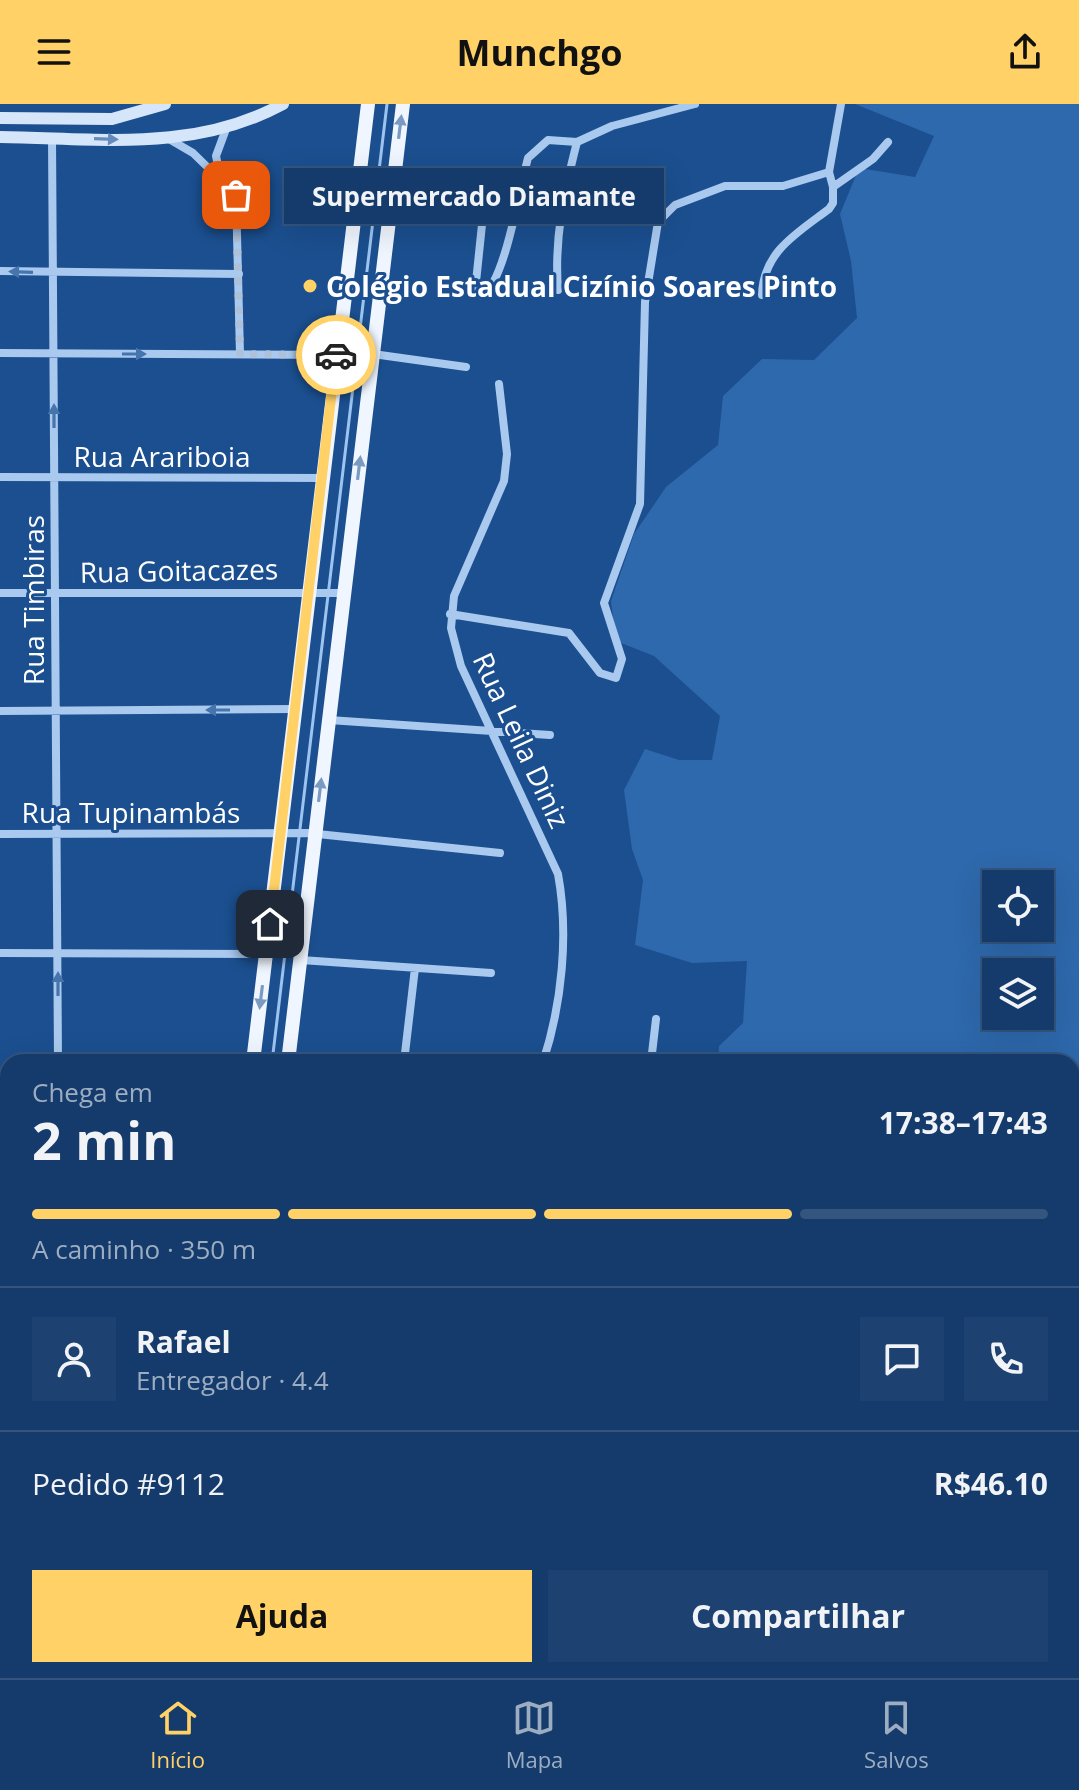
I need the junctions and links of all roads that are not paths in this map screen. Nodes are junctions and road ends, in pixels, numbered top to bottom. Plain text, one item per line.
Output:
1 (165, 104) edge
2 (283, 104) edge
3 (403, 104) edge
4 (695, 104) edge
5 (841, 104) edge
6 (368, 105) edge
7 (0, 118) edge
8 (226, 129) junction
9 (0, 137) edge
10 (52, 137) junction
11 (169, 139) junction
12 (577, 142) junction
13 (888, 142) dead end
14 (492, 170) dead end
15 (829, 172) junction
16 (222, 180) junction
17 (393, 180) junction
18 (833, 187) junction
19 (485, 196) junction
20 (0, 271) edge
21 (53, 273) junction
22 (239, 274) junction
23 (558, 290) dead end
24 (762, 295) dead end
25 (0, 353) edge
26 (54, 354) junction
27 (240, 354) junction
28 (373, 354) junction
29 (338, 355) junction
30 (466, 367) dead end
31 (499, 384) dead end
32 (0, 477) edge
33 (55, 478) junction
34 (324, 478) junction
35 (316, 591) junction
36 (0, 593) edge
37 (338, 593) junction
38 (55, 594) junction
39 (450, 614) junction
40 (296, 709) junction
41 (0, 711) edge
42 (56, 711) junction
43 (329, 720) junction
44 (493, 731) junction
45 (550, 735) dead end
46 (288, 833) junction
47 (0, 834) edge
48 (57, 834) junction
49 (312, 834) junction
50 (500, 853) dead end
51 (0, 953) edge
52 (58, 953) junction
53 (266, 954) junction
54 (301, 960) junction
55 (415, 968) junction
56 (491, 973) dead end
57 (656, 1019) dead end
58 (58, 1054) edge
59 (254, 1054) edge
60 (289, 1054) edge
61 (405, 1054) edge
62 (545, 1054) edge
63 (652, 1054) edge

1 - 7 main road
2 - 8 main road
17 -> 3 main road
4 - 12 street
5 - 15 street
6 - 29 main road
8 - 11 main road
8 - 16 street
9 - 10 main road
10 -> 11 main road
10 - 21 street, Rua Timbiras
11 - 16 street
12 - 19 street
12 - 23 street
13 - 18 street
14 - 19 street
15 - 18 street
15 - 39 street
16 - 22 street
17 - 19 street
17 - 28 main road
18 - 24 street
21 -> 20 street
21 - 22 street
21 - 26 street, Rua Timbiras
22 - 27 street
25 - 26 street
26 -> 27 street
33 -> 26 street, Rua Timbiras
27 - 29 street
28 - 30 street
37 -> 28 main road
29 - 34 main road
31 - 39 street, Rua Leila Diniz
32 - 33 street, Rua Arariboia
33 - 34 street, Rua Arariboia
33 - 38 street, Rua Timbiras
34 - 35 main road
35 - 37 street, Rua Goitacazes
35 - 38 street, Rua Goitacazes
35 - 40 main road
36 - 38 street, Rua Goitacazes
37 - 43 main road
38 - 42 street, Rua Timbiras
39 - 44 street, Rua Leila Diniz
40 -> 42 street
40 - 46 main road
41 - 42 street
42 - 48 street, Rua Timbiras
43 - 44 street
49 -> 43 main road
44 - 45 street
44 - 62 street, Rua Leila Diniz
46 - 48 street, Rua Tupinambás
46 - 49 street, Rua Tupinambás
46 - 53 main road
47 - 48 street, Rua Tupinambás
48 - 52 street, Rua Timbiras
49 - 50 street, Rua Tupinambás
49 - 54 main road
51 - 52 street
52 - 53 street
58 -> 52 street, Rua Timbiras
53 -> 59 main road
54 - 55 street
54 - 60 main road
55 - 56 street
55 - 61 street
57 - 63 street

